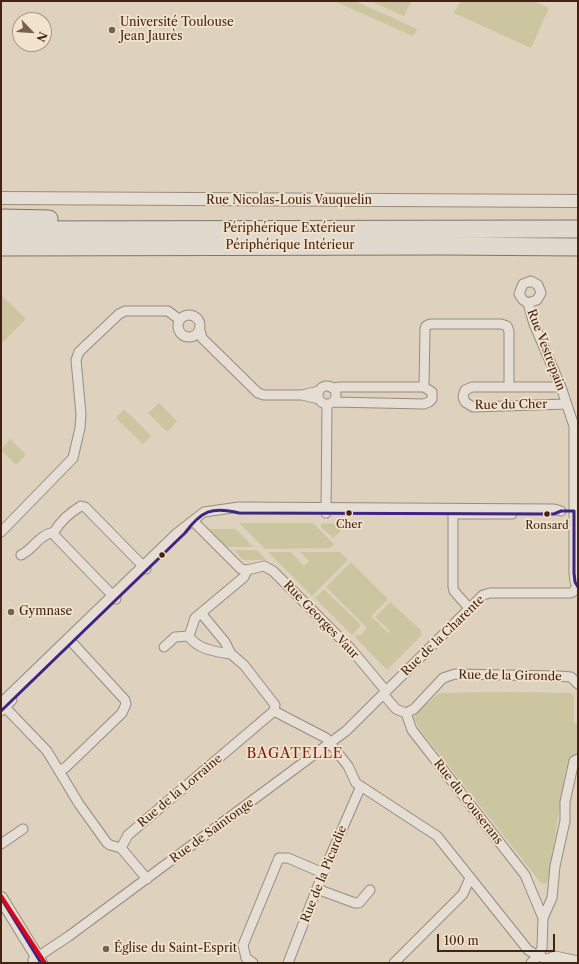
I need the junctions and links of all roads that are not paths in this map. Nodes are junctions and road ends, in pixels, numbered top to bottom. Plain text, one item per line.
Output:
1 (1, 198) edge
2 (578, 201) edge
3 (1, 218) edge
4 (578, 229) edge
5 (1, 230) edge
6 (239, 230) junction
7 (1, 247) edge
8 (36, 247) junction
9 (578, 247) edge
10 (1, 256) edge
11 (528, 303) dead end
12 (180, 320) junction
13 (199, 335) junction
14 (424, 387) junction
15 (509, 387) junction
16 (561, 387) junction
17 (332, 388) junction
18 (319, 395) junction
19 (330, 403) junction
20 (567, 404) junction
21 (576, 510) edge
22 (326, 511) junction
23 (453, 511) junction
24 (194, 521) junction
25 (1, 532) edge
26 (54, 532) junction
27 (21, 555) dead end
28 (145, 568) junction
29 (247, 570) junction
30 (578, 586) edge
31 (115, 597) junction
32 (469, 608) junction
33 (201, 613) junction
34 (189, 636) junction
35 (70, 640) junction
36 (164, 647) dead end
37 (231, 654) junction
38 (578, 684) edge
39 (385, 693) junction
40 (2, 706) edge
41 (274, 711) junction
42 (406, 713) junction
43 (331, 743) junction
44 (578, 759) edge
45 (59, 772) junction
46 (360, 786) junction
47 (23, 829) dead end
48 (1, 844) edge
49 (121, 848) junction
50 (323, 873) junction
51 (470, 878) junction
52 (147, 879) junction
53 (317, 889) junction
54 (370, 890) dead end
55 (463, 894) junction
56 (483, 894) junction
57 (1, 898) edge
58 (1, 909) edge
59 (543, 918) junction
60 (543, 957) junction
61 (578, 960) edge
62 (37, 961) edge
63 (253, 963) edge
64 (288, 963) edge
65 (394, 963) edge
66 (531, 963) edge
67 (559, 963) edge

1 - 2 street, Rue Nicolas-Louis Vauquelin
3 - 6 highway
4 - 6 highway, Périphérique Extérieur
5 - 6 highway, Périphérique Extérieur
7 - 8 highway, Périphérique Intérieur
8 - 9 highway, Périphérique Intérieur
8 - 10 highway
11 - 16 street, Rue Vestrepain
12 - 13 street
12 - 13 street
12 - 25 street
13 - 18 street
14 - 15 street, Rue du Cher
14 - 17 street
14 - 19 street, Rue du Cher
15 - 16 street, Rue du Cher
15 - 20 street, Rue du Cher
16 - 20 street, Rue Vestrepain
17 - 18 street
17 - 19 street
18 - 19 street
19 - 22 street
20 - 21 street, Rue Vestrepain
21 - 23 street
21 - 30 street, Rue Vestrepain
22 - 23 street
22 - 24 street
23 - 32 street
24 - 28 street
24 - 29 street
26 - 27 street
26 - 28 street
26 - 31 street
28 - 31 street
29 - 33 street
29 - 39 street, Rue Georges Vaur
30 - 32 street, Rue de la Charente
31 - 35 street
32 - 39 street, Rue de la Charente
33 - 34 street
33 - 37 street
34 - 36 street
34 - 37 street
35 - 40 street
35 - 45 street
37 - 41 street
38 - 42 street, Rue de la Gironde
39 - 42 street
39 - 43 street, Rue de Saintonge
40 - 45 street
41 - 43 street
41 - 49 street, Rue de la Lorraine
42 - 59 street, Rue du Couserans
43 - 46 street
43 - 52 street, Rue de Saintonge
44 - 59 street
45 - 49 street
46 - 50 street, Rue de la Picardie
46 - 51 street
47 - 48 street
49 - 52 street
50 - 53 street, Rue de la Picardie
50 - 63 street
51 - 55 street
51 - 56 street
52 - 62 street, Rue de Saintonge
53 - 54 street
53 - 64 street, Rue de la Picardie
55 - 56 street
55 - 65 street
56 - 60 street
57 - 62 street
58 - 62 street
59 - 60 street
60 - 61 street
60 - 66 street
60 - 67 street

